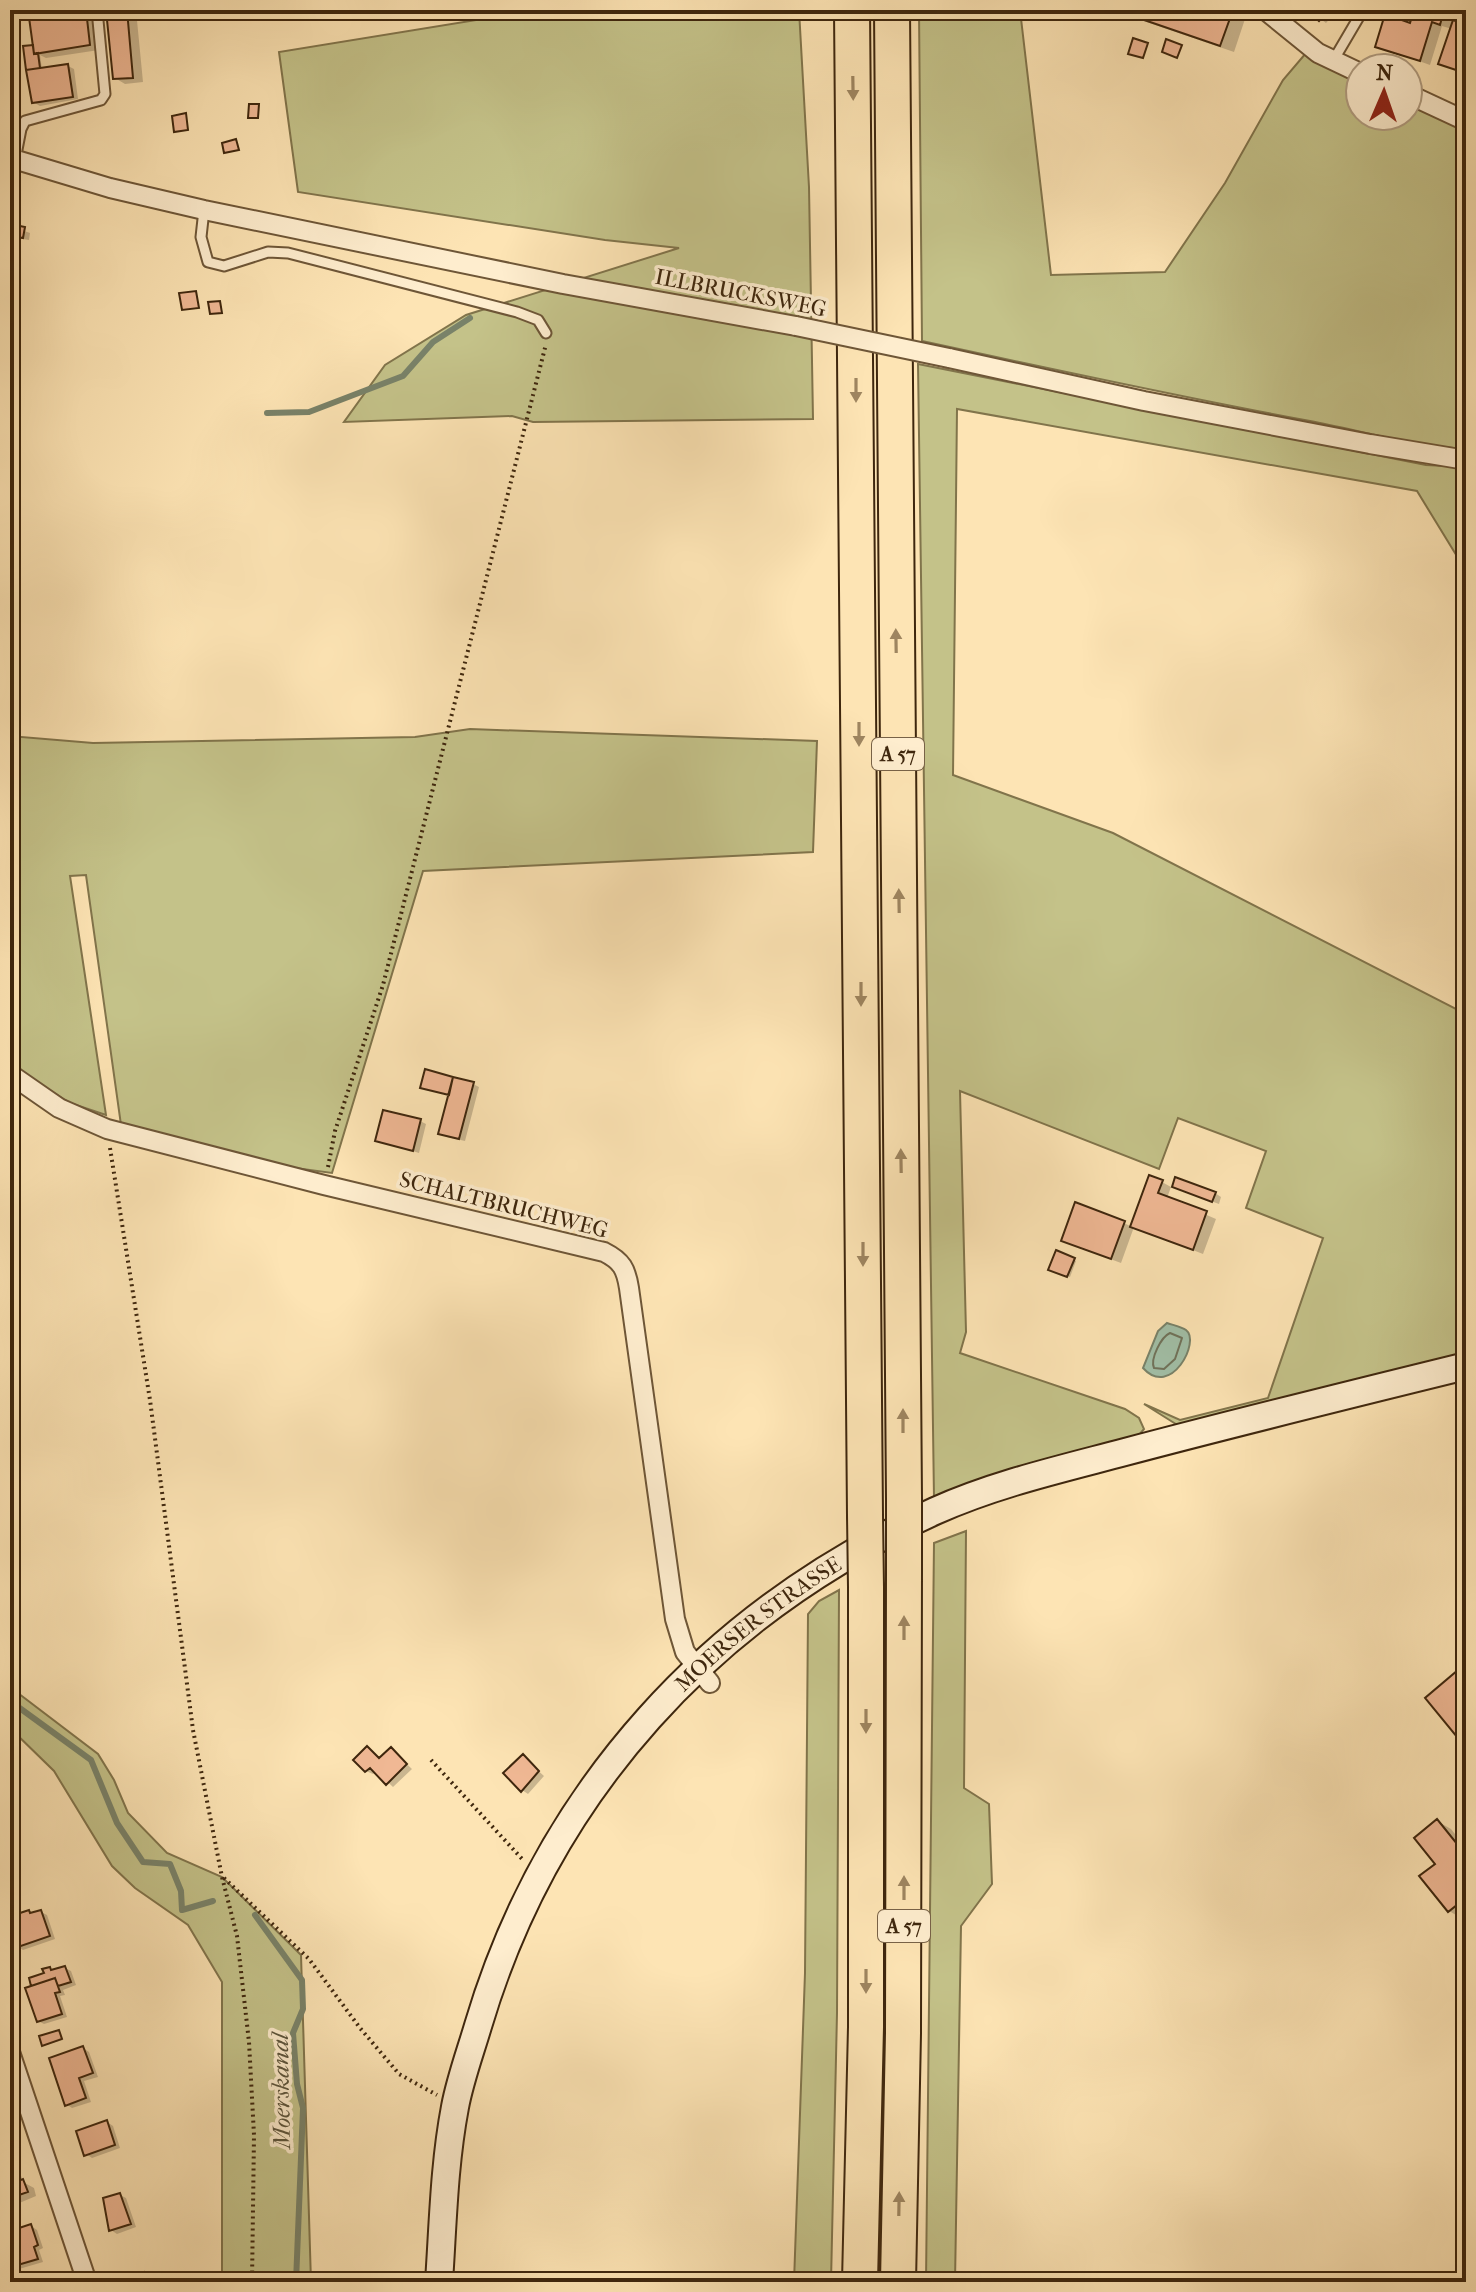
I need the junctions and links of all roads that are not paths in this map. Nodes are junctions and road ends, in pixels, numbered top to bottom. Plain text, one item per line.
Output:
1 (97, 10) edge
2 (852, 10) edge
3 (892, 10) edge
4 (1265, 10) edge
5 (1363, 10) edge
6 (1333, 61) junction
7 (1344, 66) edge
8 (1424, 101) edge
9 (1466, 121) edge
10 (13, 159) edge
11 (204, 210) junction
12 (546, 333) road end
13 (1466, 460) edge
14 (10, 1074) edge
15 (1466, 1366) edge
16 (703, 1675) junction
17 (10, 2052) edge
18 (16, 2094) edge
19 (87, 2282) edge
20 (439, 2282) edge
21 (860, 2282) edge
22 (898, 2282) edge

1 - 10 lane
2 -> 21 highway, A 57, bridge
22 -> 3 highway, A 57, bridge
4 - 6 street
5 - 6 lane
6 - 7 street
8 - 9 street
10 - 11 street, ILLBRUCKSWEG
11 - 12 lane
11 - 13 street, ILLBRUCKSWEG, bridge
14 - 16 street, SCHALTBRUCHWEG
15 - 16 street, MOERSER STRASSE
16 - 20 street, MOERSER STRASSE
17 - 18 street
18 - 19 street

